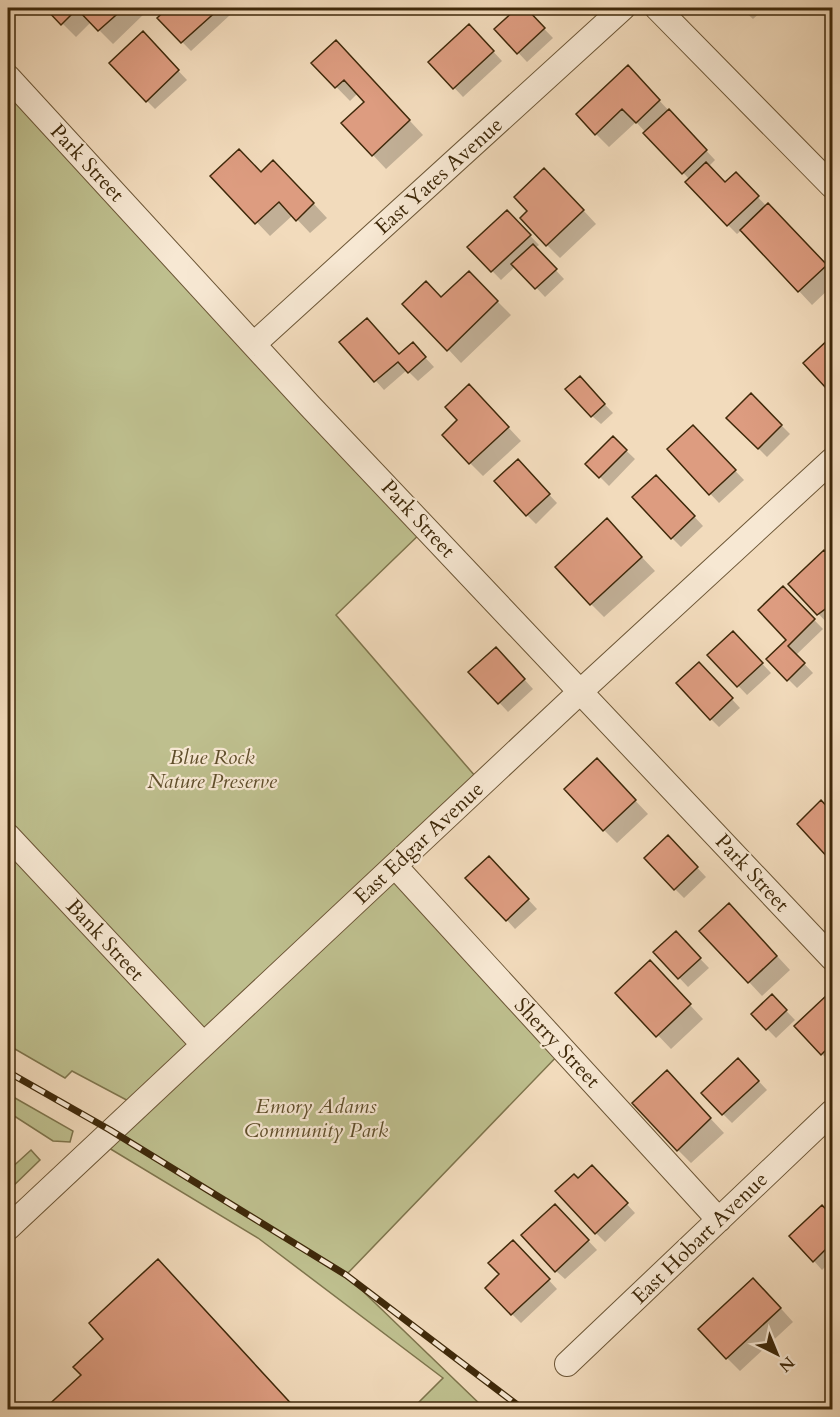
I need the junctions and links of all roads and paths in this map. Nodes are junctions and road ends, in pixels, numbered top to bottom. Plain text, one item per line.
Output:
1 (623, 8) edge
2 (657, 8) edge
3 (8, 77) edge
4 (832, 186) edge
5 (254, 344) junction
6 (832, 460) edge
7 (580, 691) junction
8 (8, 836) edge
9 (395, 866) junction
10 (832, 958) edge
11 (202, 1044) junction
12 (832, 1112) edge
13 (719, 1220) junction
14 (8, 1228) edge
15 (567, 1365) dead end

1 - 5 street, East Yates Avenue
2 - 4 street
3 - 5 street, Park Street
5 - 7 street, Park Street
6 - 7 street, East Edgar Avenue
7 - 9 street, East Edgar Avenue
7 - 10 street, Park Street
8 - 11 street, Bank Street
9 - 11 street, East Edgar Avenue
9 - 13 street, Sherry Street
11 - 14 street, East Edgar Avenue
12 - 13 street, East Hobart Avenue
13 - 15 street, East Hobart Avenue

